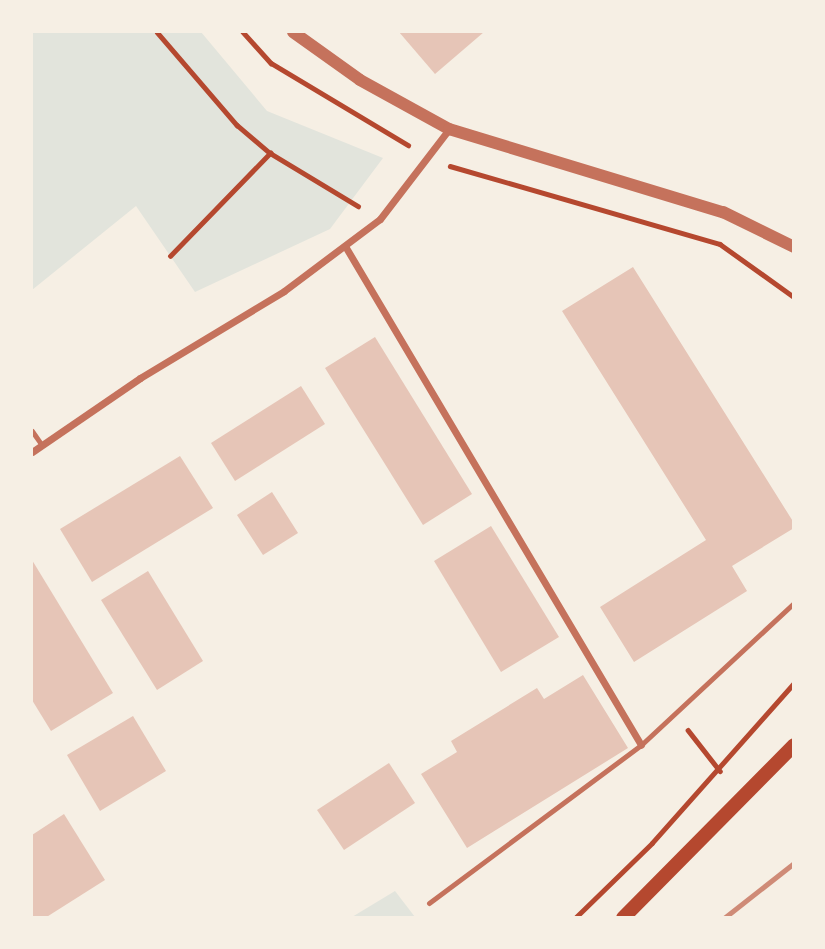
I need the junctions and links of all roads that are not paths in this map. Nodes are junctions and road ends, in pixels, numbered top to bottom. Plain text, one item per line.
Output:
1 (293, 32) edge
2 (449, 128) junction
3 (345, 246) junction
4 (793, 247) edge
5 (32, 430) edge
6 (41, 444) junction
7 (32, 452) edge
8 (793, 603) edge
9 (641, 745) junction
10 (793, 745) edge
11 (429, 903) dead end
12 (623, 918) edge

1 - 2 street
2 - 3 street
2 - 4 street
3 - 6 street
3 - 9 street
5 - 6 lane
6 - 7 street
8 - 9 lane
9 - 11 lane
10 - 12 main road

